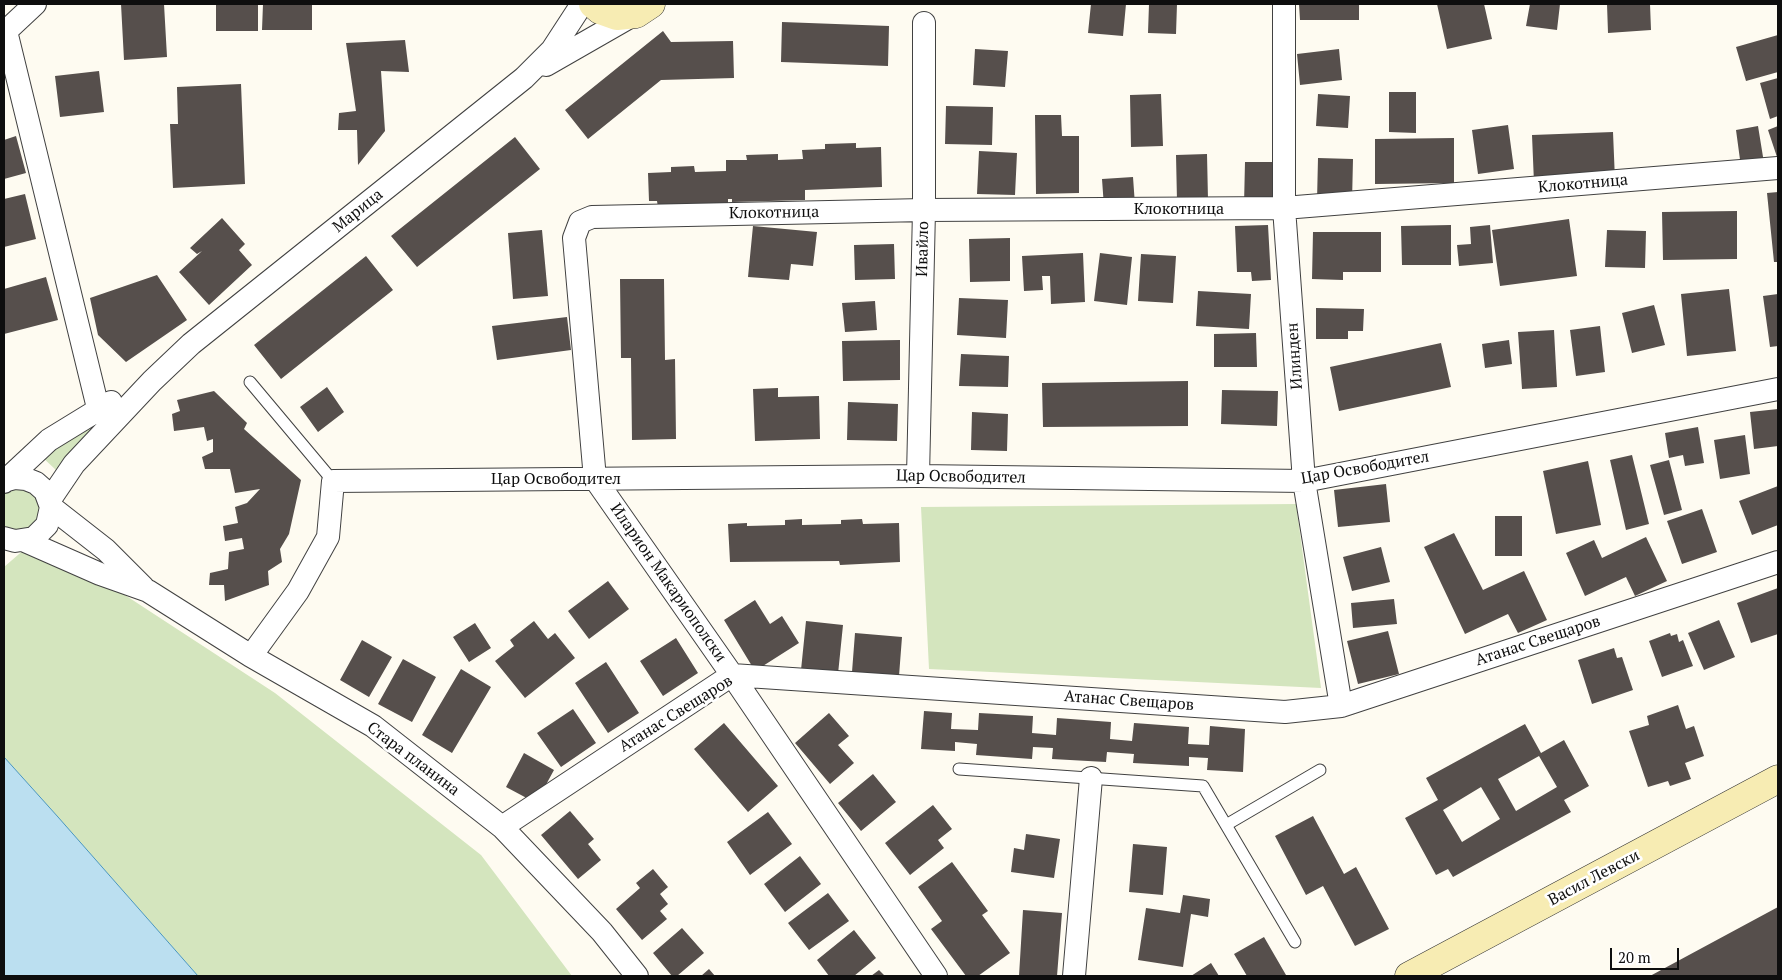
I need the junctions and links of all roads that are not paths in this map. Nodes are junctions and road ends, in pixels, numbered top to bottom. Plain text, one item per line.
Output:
1 (35, 4) edge
2 (582, 4) edge
3 (593, 4) edge
4 (1284, 4) edge
5 (648, 6) edge
6 (924, 23) dead end
7 (5, 32) edge
8 (524, 78) junction
9 (1778, 168) edge
10 (1284, 208) junction
11 (924, 210) junction
12 (580, 222) joint
13 (152, 381) junction
14 (250, 382) dead end
15 (1778, 389) edge
16 (98, 408) junction
17 (918, 476) junction
18 (595, 479) junction
19 (333, 481) junction
20 (1304, 481) junction
21 (4, 482) edge
22 (50, 504) junction
23 (12, 542) edge
24 (1778, 562) edge
25 (148, 591) junction
26 (250, 656) junction
27 (732, 675) junction
28 (1341, 706) junction
29 (959, 769) dead end
30 (1320, 770) dead end
31 (1091, 778) junction
32 (1778, 779) edge
33 (1226, 825) junction
34 (502, 827) junction
35 (1295, 942) dead end
36 (637, 976) edge
37 (936, 976) edge
38 (1074, 976) edge
39 (1409, 976) edge

1 - 7 street
2 - 8 street
3 - 5 main road
4 - 10 street, Илинден
5 - 8 street
6 - 11 street, Ивайло
7 - 16 street
8 - 13 street, Марица
9 - 10 street, Клокотница
10 - 11 street, Клокотница
10 - 20 street, Илинден
11 - 12 street, Клокотница
11 - 17 street, Ивайло
12 - 18 street, Иларион Макариополски
13 - 16 street
13 - 22 street
14 - 19 lane
15 - 20 street, Цар Освободител
16 - 21 street
17 - 18 street, Цар Освободител
17 - 20 street, Цар Освободител
18 - 19 street, Цар Освободител
18 - 27 street, Иларион Макариополски
19 - 26 street
20 - 28 street, Илинден
21 - 22 street
22 - 23 street
22 - 25 street
23 - 25 street
24 - 28 street, Атанас Свещаров
25 - 26 street, Стара планина
26 - 34 street, Стара планина
27 - 28 street, Атанас Свещаров
27 - 34 street, Атанас Свещаров
27 - 37 street, Иларион Макариополски
29 - 31 lane
30 - 33 lane
31 - 33 lane
31 - 38 street
32 - 39 main road, Васил Левски
33 - 35 lane
34 - 36 street, Стара планина

